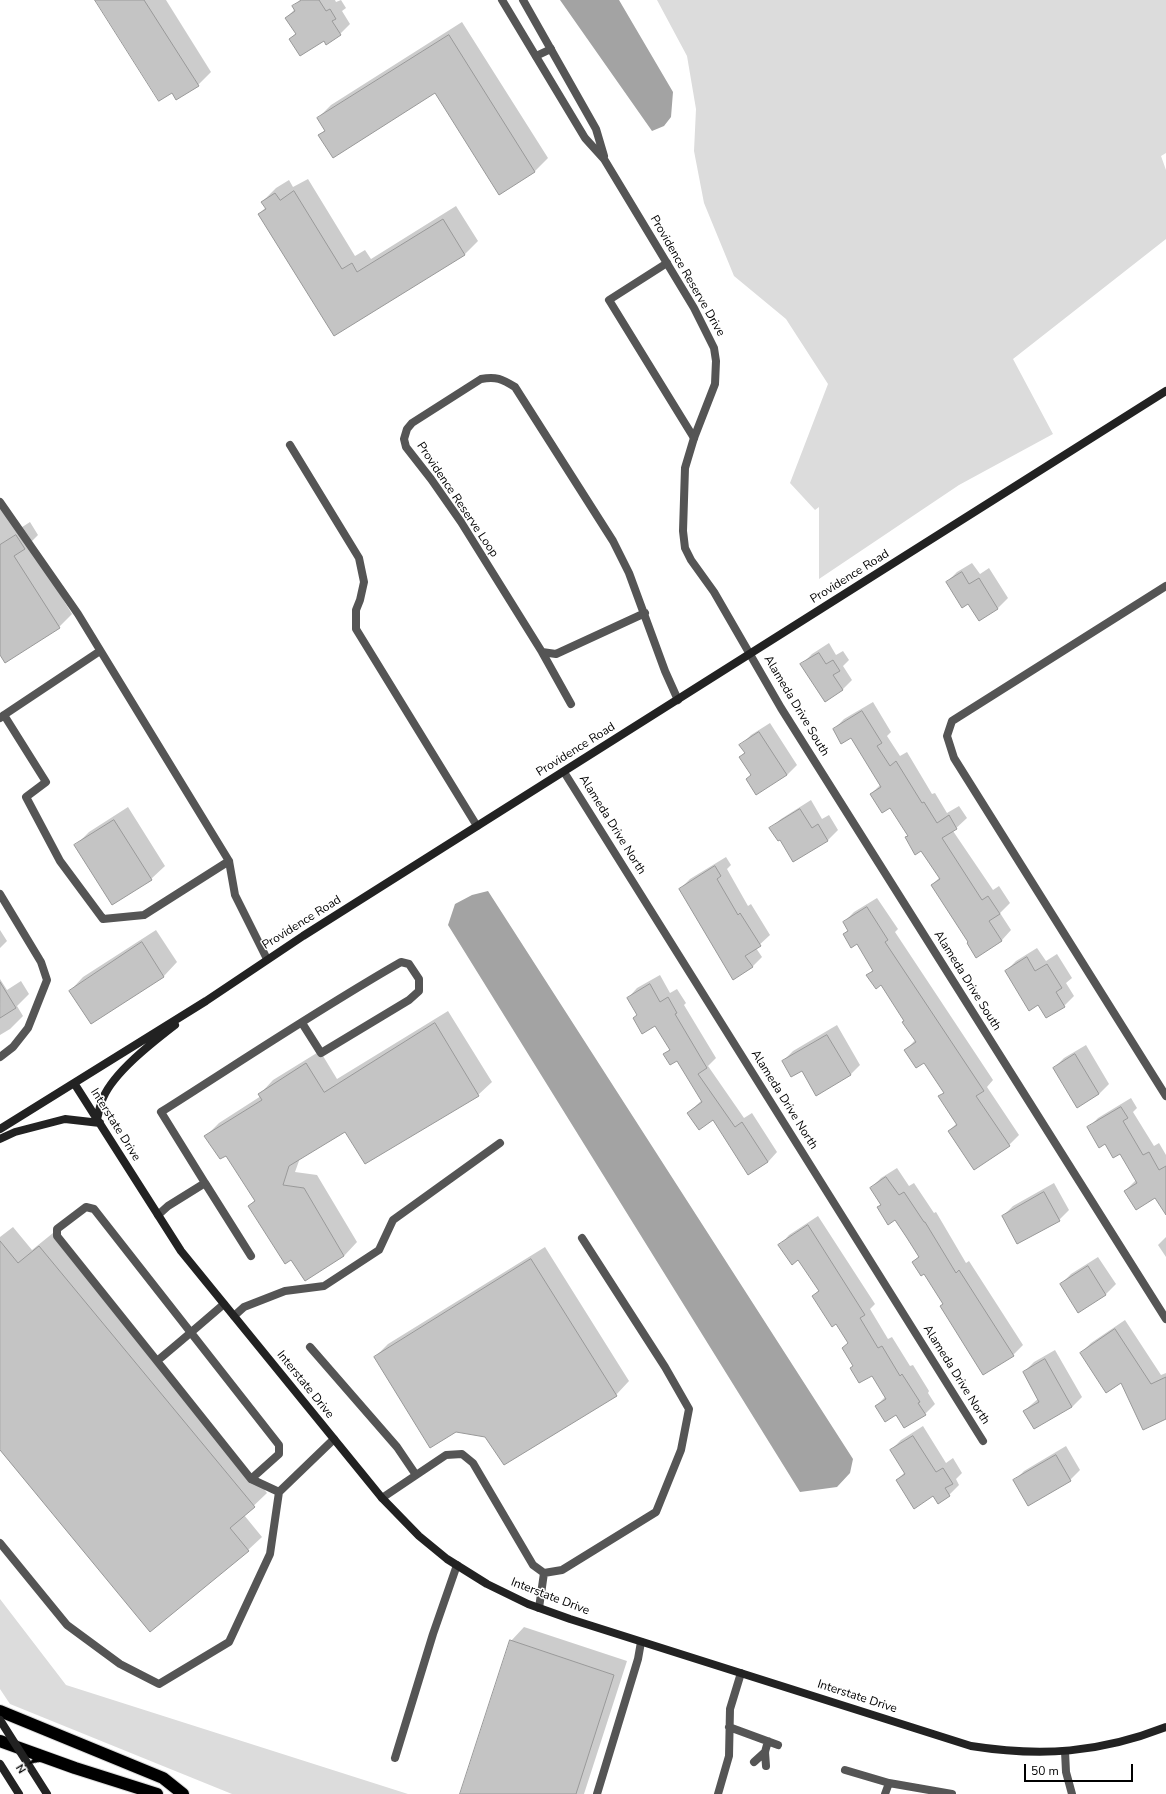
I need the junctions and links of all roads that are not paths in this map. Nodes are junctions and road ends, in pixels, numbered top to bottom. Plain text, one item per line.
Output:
1 (502, 0) edge
2 (523, 0) edge
3 (551, 48) junction
4 (536, 56) junction
5 (604, 159) junction
6 (667, 263) junction
7 (1166, 391) edge
8 (694, 438) junction
9 (290, 445) dead end
10 (0, 502) edge
11 (1166, 586) edge
12 (645, 613) junction
13 (100, 651) junction
14 (542, 652) junction
15 (751, 654) junction
16 (678, 700) junction
17 (571, 704) dead end
18 (2, 716) edge
19 (564, 772) junction
20 (477, 826) junction
21 (228, 861) junction
22 (0, 894) edge
23 (267, 959) junction
24 (206, 1001) junction
25 (302, 1023) junction
26 (0, 1057) edge
27 (74, 1083) junction
28 (1166, 1096) edge
29 (98, 1121) junction
30 (0, 1129) edge
31 (0, 1139) edge
32 (500, 1143) dead end
33 (205, 1184) junction
34 (158, 1215) junction
35 (582, 1238) dead end
36 (251, 1256) dead end
37 (224, 1304) junction
38 (234, 1316) junction
39 (1166, 1319) edge
40 (190, 1333) junction
41 (310, 1347) dead end
42 (157, 1361) junction
43 (334, 1439) junction
44 (983, 1441) dead end
45 (416, 1475) junction
46 (251, 1479) junction
47 (279, 1492) junction
48 (382, 1498) junction
49 (0, 1543) edge
50 (457, 1565) junction
51 (544, 1572) junction
52 (539, 1608) junction
53 (641, 1642) junction
54 (741, 1673) junction
55 (0, 1711) edge
56 (0, 1720) edge
57 (729, 1727) junction
58 (1166, 1727) edge
59 (0, 1741) edge
60 (768, 1741) junction
61 (778, 1746) dead end
62 (1065, 1751) junction
63 (765, 1752) junction
64 (395, 1758) dead end
65 (754, 1762) dead end
66 (0, 1764) edge
67 (766, 1766) dead end
68 (845, 1770) dead end
69 (889, 1783) junction
70 (19, 1794) edge
71 (47, 1794) edge
72 (157, 1794) edge
73 (183, 1794) edge
74 (597, 1794) edge
75 (718, 1794) edge
76 (885, 1794) edge
77 (952, 1794) edge
78 (1072, 1794) edge

1 - 4 street, Providence Reserve Drive
2 - 3 street, Providence Reserve Drive
3 - 4 street
3 - 5 street, Providence Reserve Drive
4 - 5 street, Providence Reserve Drive
5 - 6 street, Providence Reserve Drive
6 - 8 street, Providence Reserve Drive
6 - 8 street
7 - 15 street, Providence Road
8 - 15 street, Providence Reserve Drive
9 - 20 street
10 - 13 street
11 - 28 street
12 - 14 street
12 - 14 street, Providence Reserve Loop
12 - 16 street
13 - 18 street
13 - 21 street
14 - 17 street
15 - 16 street, Providence Road
15 - 39 street, Alameda Drive South
16 - 19 street, Providence Road
18 - 21 street
19 - 20 street, Providence Road
19 - 44 street, Alameda Drive North
20 - 23 street, Providence Road
21 - 23 street
22 - 26 street
23 - 24 street, Providence Road
24 - 27 street, Providence Road
24 - 29 street
25 - 25 street
25 - 33 street
27 - 29 street, Interstate Drive
27 - 30 street, Providence Road
29 - 31 street
29 - 34 street, Interstate Drive
32 - 38 street
33 - 34 street
33 - 36 street
34 - 37 street, Interstate Drive
35 - 51 street
37 - 38 street, Interstate Drive
37 - 40 street
38 - 43 street, Interstate Drive
40 - 42 street
40 - 42 street
40 - 46 street
41 - 45 street
42 - 46 street
43 - 47 street
43 - 48 street, Interstate Drive
45 - 48 street
45 - 51 street
46 - 47 street
47 - 49 street
48 - 50 street, Interstate Drive
50 - 52 street, Interstate Drive
50 - 64 street
51 - 52 street
52 - 53 street, Interstate Drive
53 - 54 street, Interstate Drive
53 - 74 street
54 - 57 street
54 - 62 street, Interstate Drive
55 - 73 highway
56 - 71 street, bridge
57 - 60 street
57 - 75 street
58 - 62 street, Interstate Drive
59 - 72 highway
60 - 61 street
60 - 63 street
62 - 78 street
63 - 65 street
63 - 67 street
66 - 70 street
68 - 69 street
69 - 76 street
69 - 77 street

